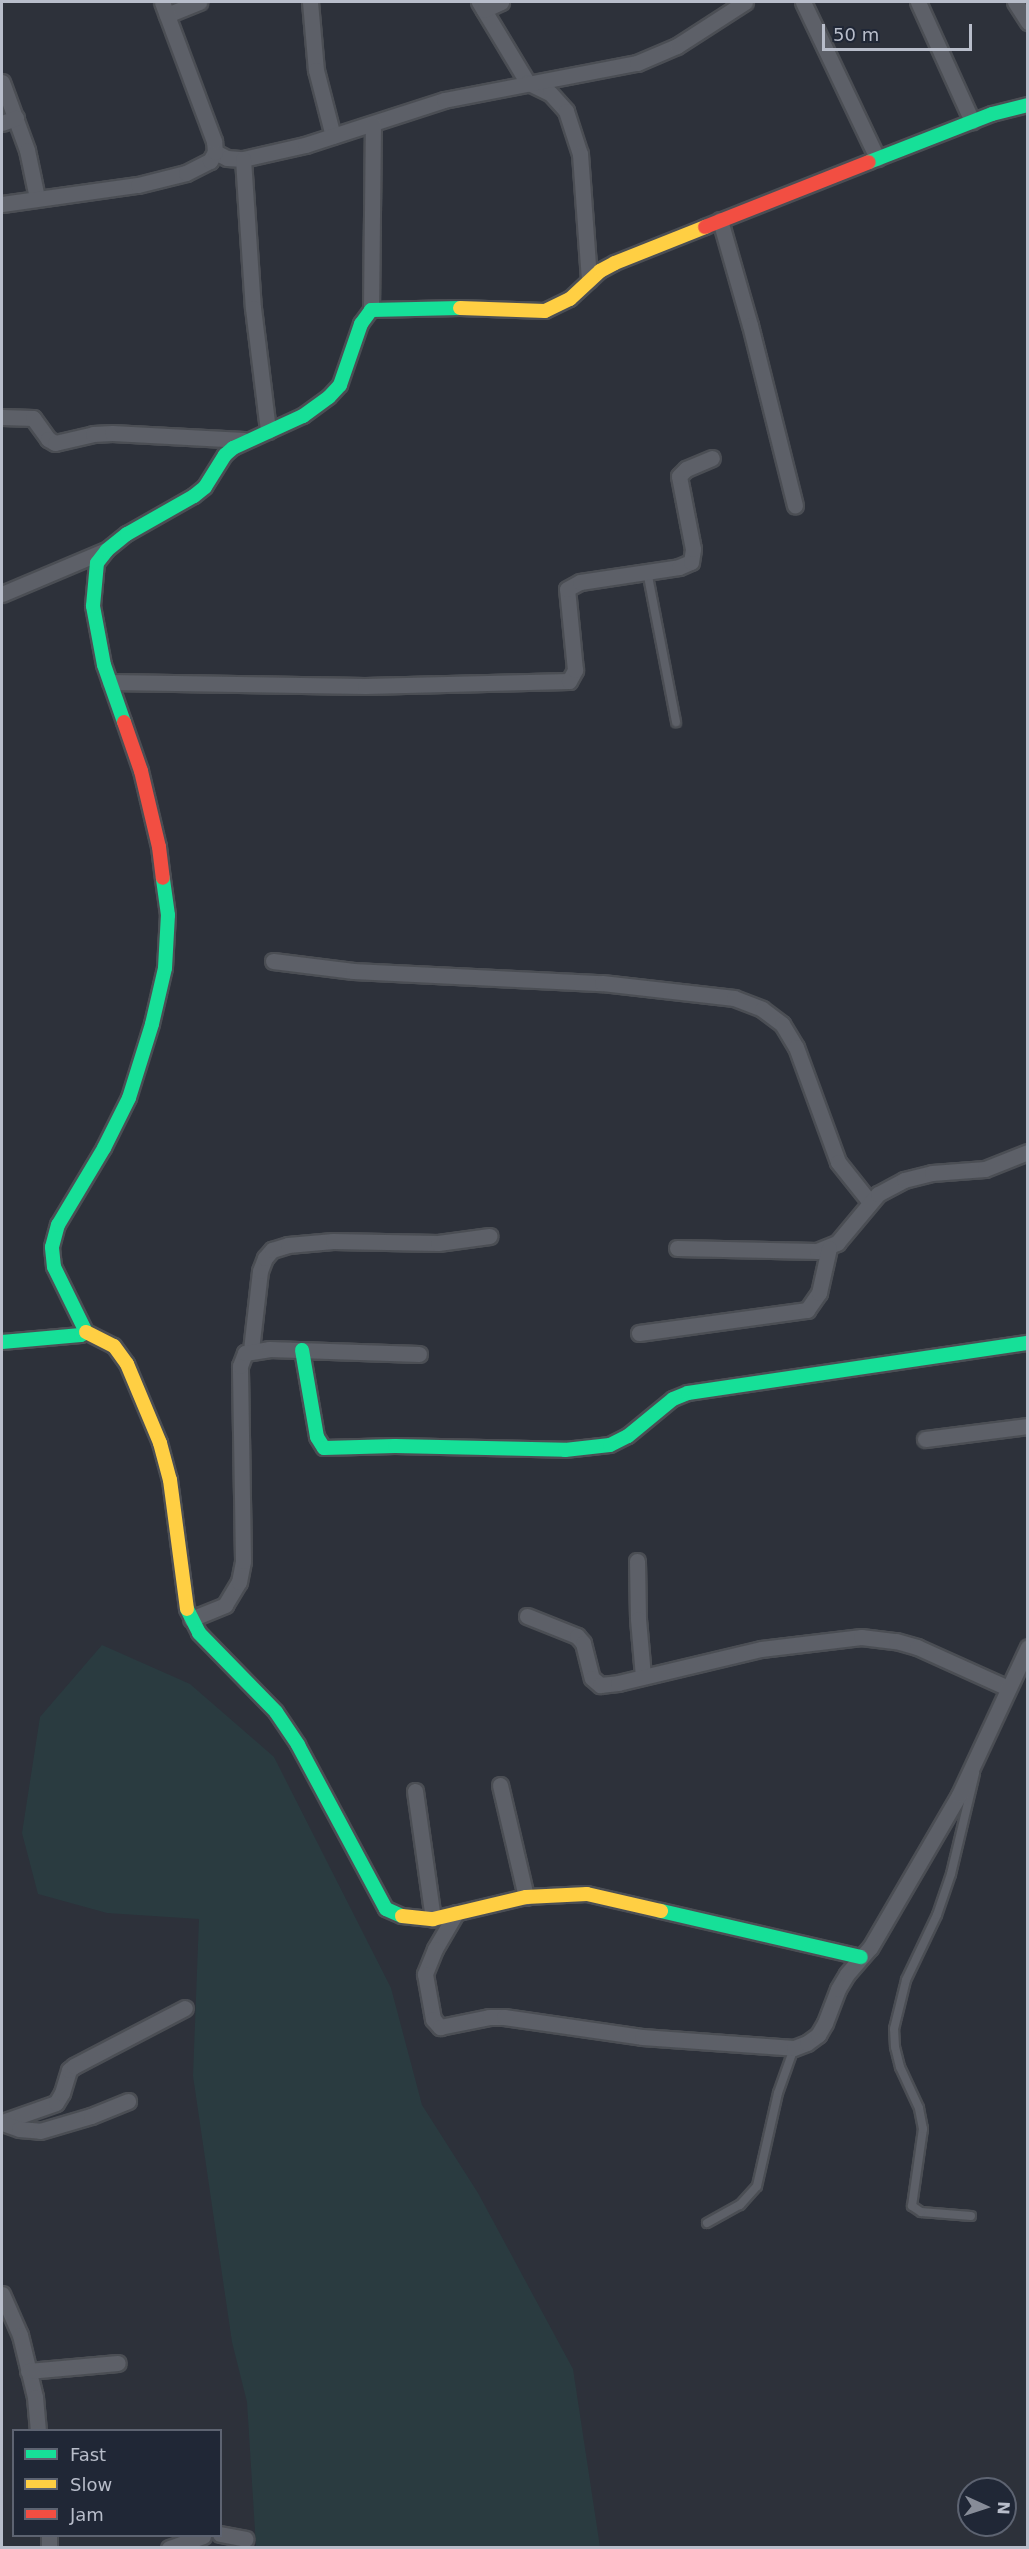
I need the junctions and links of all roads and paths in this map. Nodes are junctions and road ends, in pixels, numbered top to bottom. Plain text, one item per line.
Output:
1 (200, 2) edge
2 (310, 2) edge
3 (501, 2) edge
4 (745, 2) edge
5 (803, 2) edge
6 (918, 2) edge
7 (1015, 2) edge
8 (482, 6) edge
9 (164, 8) edge
10 (1028, 22) edge
11 (2, 82) edge
12 (527, 82) junction
13 (1022, 106) edge
14 (9, 121) edge
15 (972, 121) junction
16 (373, 124) junction
17 (333, 136) junction
18 (215, 152) junction
19 (877, 158) junction
20 (243, 159) junction
21 (37, 198) junction
22 (2, 204) edge
23 (720, 220) junction
24 (589, 280) junction
25 (371, 310) junction
26 (2, 417) edge
27 (268, 432) junction
28 (248, 441) junction
29 (712, 458) dead end
30 (795, 505) dead end
31 (107, 549) junction
32 (647, 571) junction
33 (2, 594) edge
34 (110, 682) junction
35 (676, 722) dead end
36 (273, 961) dead end
37 (1028, 1152) edge
38 (869, 1202) junction
39 (489, 1236) dead end
40 (677, 1248) dead end
41 (829, 1248) junction
42 (86, 1332) junction
43 (639, 1333) dead end
44 (2, 1342) edge
45 (1028, 1343) edge
46 (251, 1350) junction
47 (302, 1350) junction
48 (419, 1354) dead end
49 (1028, 1426) edge
50 (925, 1439) dead end
51 (637, 1561) dead end
52 (527, 1616) dead end
53 (191, 1619) junction
54 (1028, 1647) edge
55 (644, 1676) junction
56 (1008, 1688) junction
57 (978, 1760) junction
58 (500, 1785) dead end
59 (415, 1791) dead end
60 (526, 1897) junction
61 (456, 1913) junction
62 (433, 1919) junction
63 (861, 1958) junction
64 (185, 2008) dead end
65 (794, 2048) junction
66 (129, 2101) dead end
67 (2, 2123) edge
68 (971, 2216) dead end
69 (707, 2223) dead end
70 (2, 2294) edge
71 (14, 2323) junction
72 (2, 2333) edge
73 (118, 2364) dead end
74 (28, 2371) junction
75 (38, 2429) edge
76 (222, 2534) edge
77 (197, 2537) edge
78 (246, 2539) dead end
79 (169, 2547) edge

1 - 9 street
2 - 17 street
3 - 8 street
4 - 12 street
5 - 19 street
6 - 15 street
7 - 10 street
8 - 12 street
9 - 18 street
11 - 14 street
12 - 16 street
12 - 24 street
13 - 15 street
14 - 21 street
15 - 19 street
16 - 17 street
16 - 25 street
17 - 20 street
18 - 20 street
18 - 21 street
19 - 23 street
20 - 27 street
21 - 22 street
23 - 24 street
23 - 30 street
24 - 25 street
25 - 27 street
26 - 28 street
27 - 28 street
28 - 31 street
29 - 32 street
31 - 33 street
31 - 34 street
32 - 34 street
32 - 35 lane
34 - 42 street
36 - 38 street
37 - 38 street
38 - 41 street
39 - 46 street
40 - 41 street
41 - 43 street
42 - 44 street
42 - 53 street
45 - 47 street
46 - 47 street
46 - 53 street
47 - 48 street
49 - 50 street
51 - 55 street
52 - 55 street
53 - 62 street
54 - 56 street
55 - 56 street
56 - 57 street
57 - 63 street
57 - 68 lane
58 - 60 street
59 - 62 street
60 - 61 street
60 - 63 street
61 - 62 street
61 - 65 street
63 - 65 street
64 - 67 street
65 - 69 lane
66 - 67 street
70 - 71 street
71 - 72 street
71 - 74 street
73 - 74 street
74 - 75 street
76 - 78 street
77 - 79 street

